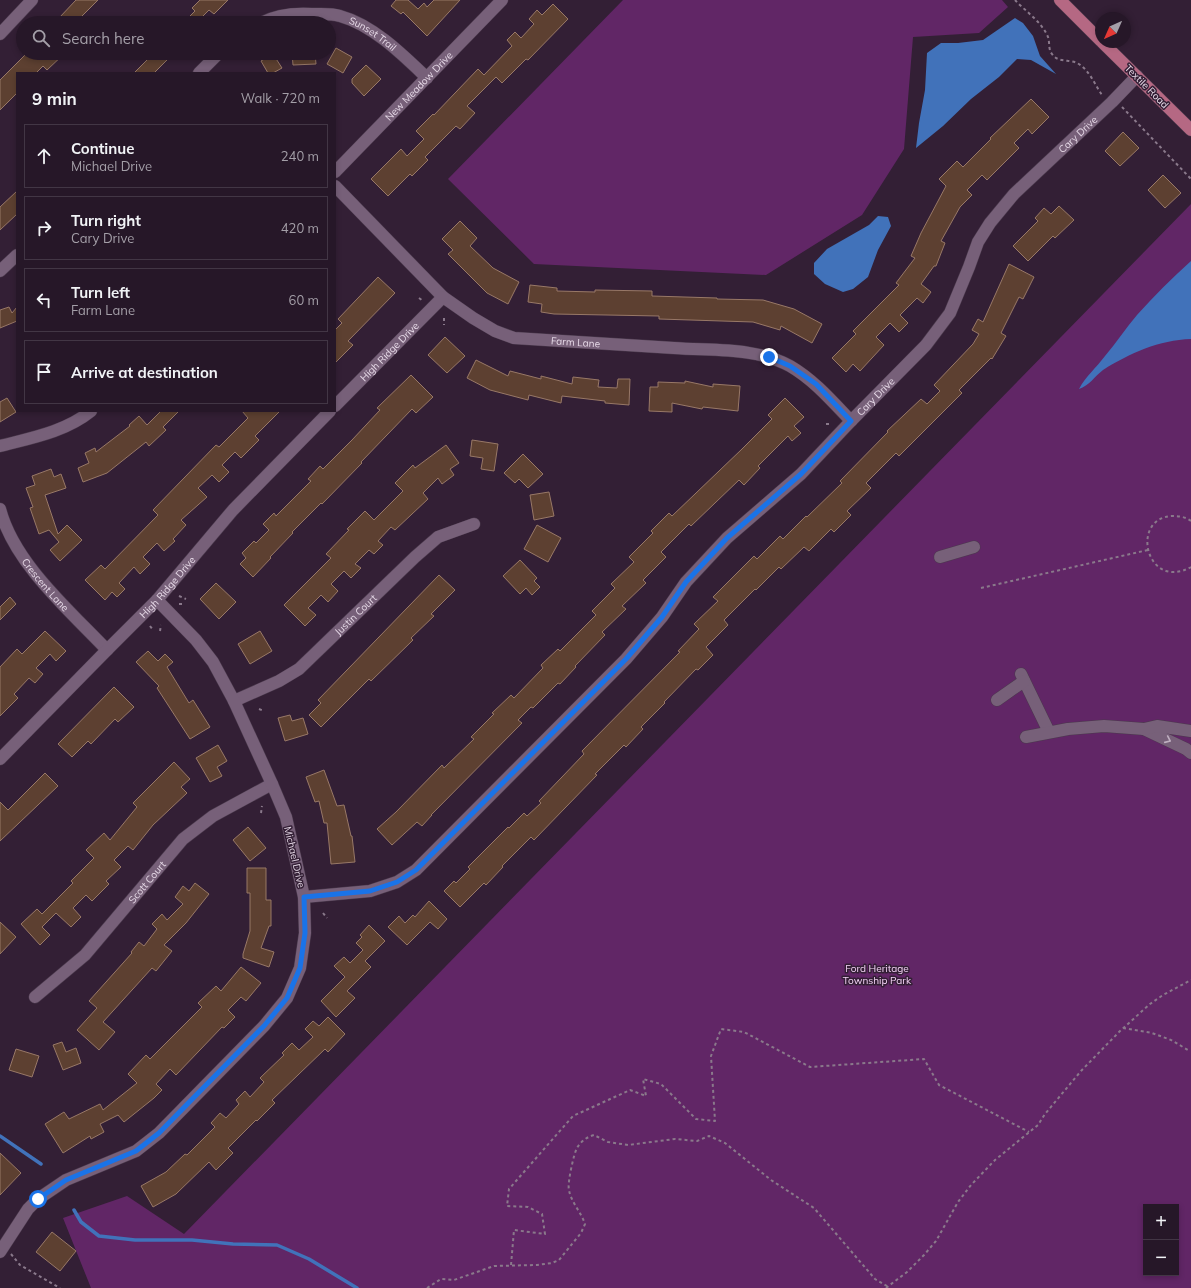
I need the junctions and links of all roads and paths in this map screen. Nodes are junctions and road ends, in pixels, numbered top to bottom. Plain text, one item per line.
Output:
1 (32, 0) edge
2 (502, 0) edge
3 (1015, 0) edge
4 (1060, 0) edge
5 (17, 16) edge
6 (286, 16) edge
7 (16, 17) edge
8 (0, 34) edge
9 (1095, 34) edge
10 (1109, 48) edge
11 (211, 60) edge
12 (200, 72) edge
13 (1137, 76) junction
14 (427, 78) junction
15 (1112, 102) junction
16 (1191, 130) edge
17 (336, 171) edge
18 (1191, 179) edge
19 (336, 187) edge
20 (16, 256) edge
21 (0, 270) edge
22 (443, 297) junction
23 (419, 298) dead end
24 (424, 301) dead end
25 (444, 318) dead end
26 (444, 325) dead end
27 (336, 405) edge
28 (90, 412) edge
29 (329, 412) edge
30 (851, 421) junction
31 (826, 424) dead end
32 (834, 425) dead end
33 (0, 446) edge
34 (0, 509) edge
35 (1191, 521) edge
36 (474, 524) dead end
37 (974, 547) dead end
38 (1148, 550) junction
39 (940, 557) dead end
40 (1191, 568) edge
41 (980, 588) dead end
42 (179, 596) dead end
43 (186, 599) dead end
44 (157, 600) junction
45 (178, 604) dead end
46 (186, 604) dead end
47 (161, 625) dead end
48 (150, 626) dead end
49 (153, 630) dead end
50 (160, 631) dead end
51 (107, 650) junction
52 (997, 700) dead end
53 (234, 701) junction
54 (259, 709) dead end
55 (264, 711) dead end
56 (1144, 729) junction
57 (1191, 731) edge
58 (1049, 732) junction
59 (1026, 737) dead end
60 (1191, 753) edge
61 (0, 759) edge
62 (272, 784) junction
63 (262, 806) dead end
64 (261, 813) dead end
65 (304, 897) junction
66 (322, 913) dead end
67 (327, 918) dead end
68 (1191, 980) edge
69 (35, 997) dead end
70 (1123, 1028) junction
71 (1188, 1050) dead end
72 (1029, 1132) junction
73 (1, 1250) edge
74 (511, 1265) junction
75 (887, 1287) edge
76 (60, 1288) edge
77 (427, 1288) edge

1 - 5 street
2 - 14 street, New Meadow Drive
3 - 15 path
4 - 9 main road, Textile Road
6 - 14 street, Sunset Trail
7 - 8 street
10 - 13 main road, Textile Road
11 - 12 street
13 - 15 street, Cary Drive
13 - 16 main road, Textile Road
14 - 17 street, New Meadow Drive
15 - 18 path
15 - 30 street, Cary Drive
19 - 22 street, Farm Lane
20 - 21 street
22 - 27 street, High Ridge Drive
22 - 30 street, Farm Lane
23 - 24 path
25 - 26 path
28 - 33 street
29 - 44 street, High Ridge Drive
30 - 65 street, Cary Drive
31 - 32 path
34 - 51 street, Crescent Lane
35 - 38 path
36 - 53 street, Justin Court
37 - 39 street
38 - 40 path
38 - 41 path
42 - 43 path
44 - 51 street, High Ridge Drive
44 - 53 street, Michael Drive
45 - 46 path
47 - 50 path
48 - 49 path
51 - 61 street, High Ridge Drive
52 - 58 street
53 - 62 street, Michael Drive
54 - 55 path
56 - 57 street
56 - 58 street
56 -> 60 street
58 - 59 street
62 - 65 street, Michael Drive
62 - 69 street, Scott Court
63 - 64 path
65 - 73 street, Michael Drive
66 - 67 path
68 - 70 path
70 - 71 path
70 - 72 path
72 - 74 path
72 - 75 path
73 - 76 path
74 - 75 path
74 - 77 path

